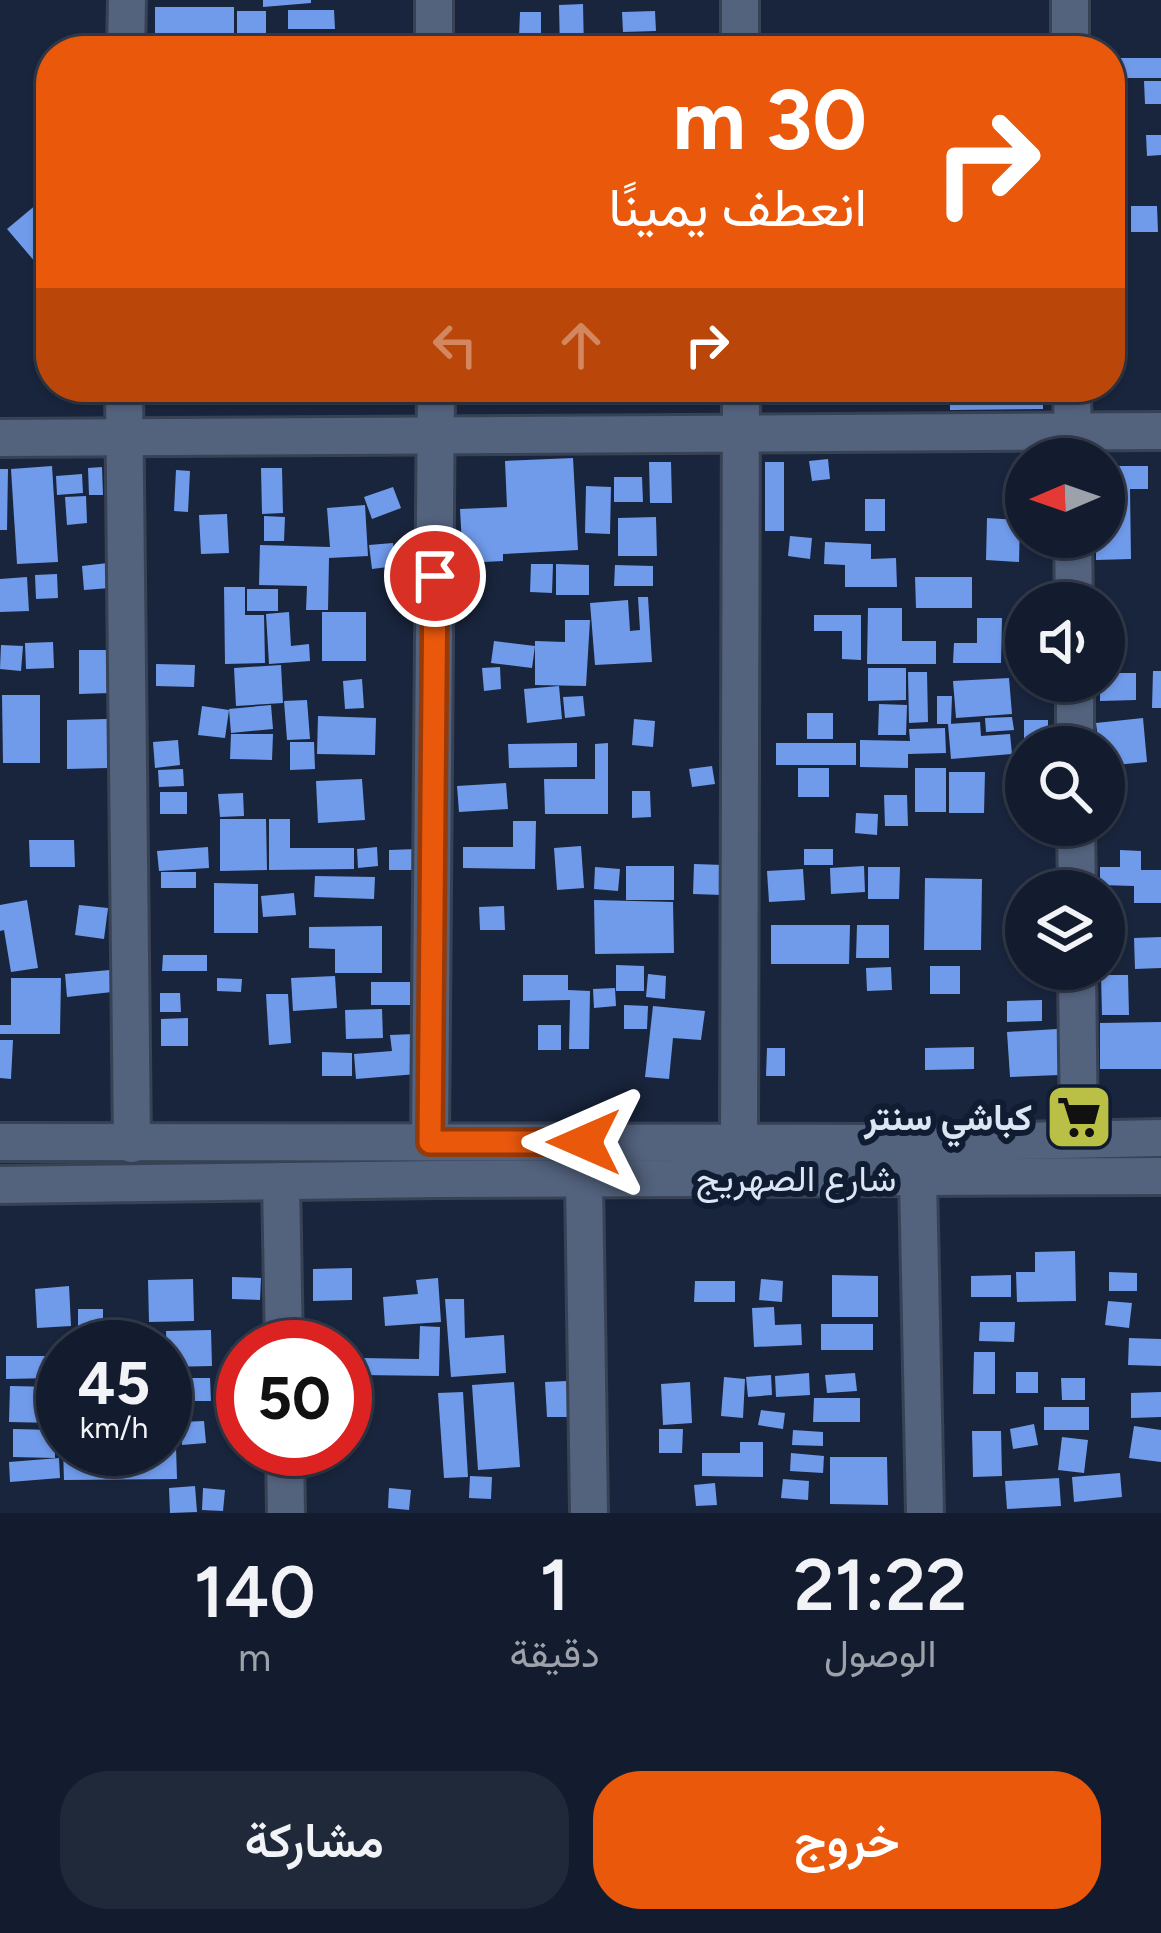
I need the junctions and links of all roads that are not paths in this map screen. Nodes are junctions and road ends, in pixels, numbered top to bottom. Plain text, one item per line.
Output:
1 (127, 0) edge
2 (434, 0) edge
3 (740, 0) edge
4 (1070, 0) edge
5 (126, 36) edge
6 (434, 36) edge
7 (740, 36) edge
8 (1070, 36) edge
9 (124, 402) edge
10 (436, 402) edge
11 (741, 402) edge
12 (1072, 402) edge
13 (1161, 431) edge
14 (741, 433) junction
15 (436, 434) junction
16 (124, 437) junction
17 (0, 438) edge
18 (1072, 438) edge
19 (1116, 438) edge
20 (1005, 443) edge
21 (1077, 990) edge
22 (1079, 1138) junction
23 (1161, 1138) edge
24 (0, 1142) edge
25 (430, 1142) junction
26 (740, 1142) junction
27 (132, 1144) junction
28 (1161, 1176) edge
29 (918, 1177) junction
30 (584, 1180) junction
31 (281, 1181) junction
32 (0, 1185) edge
33 (284, 1320) edge
34 (285, 1476) edge
35 (286, 1513) edge
36 (590, 1513) edge
37 (925, 1513) edge

1 - 5 street
2 - 6 street
3 - 7 street
4 - 8 street
9 - 16 street
10 - 15 street
11 - 14 street
12 - 18 street
13 - 19 street
14 - 15 street
14 - 20 street
14 - 26 street
15 - 16 street
15 - 25 street
16 - 17 street
16 - 27 street
21 - 22 street
22 - 23 street
22 - 26 street
24 - 27 street
25 - 26 street
25 - 27 street
28 - 29 street, شارع الصهريج
29 - 30 street, شارع الصهريج
29 - 37 street
30 - 31 street, شارع الصهريج
30 - 36 street
31 - 32 street, شارع الصهريج
31 - 33 street
34 - 35 street

